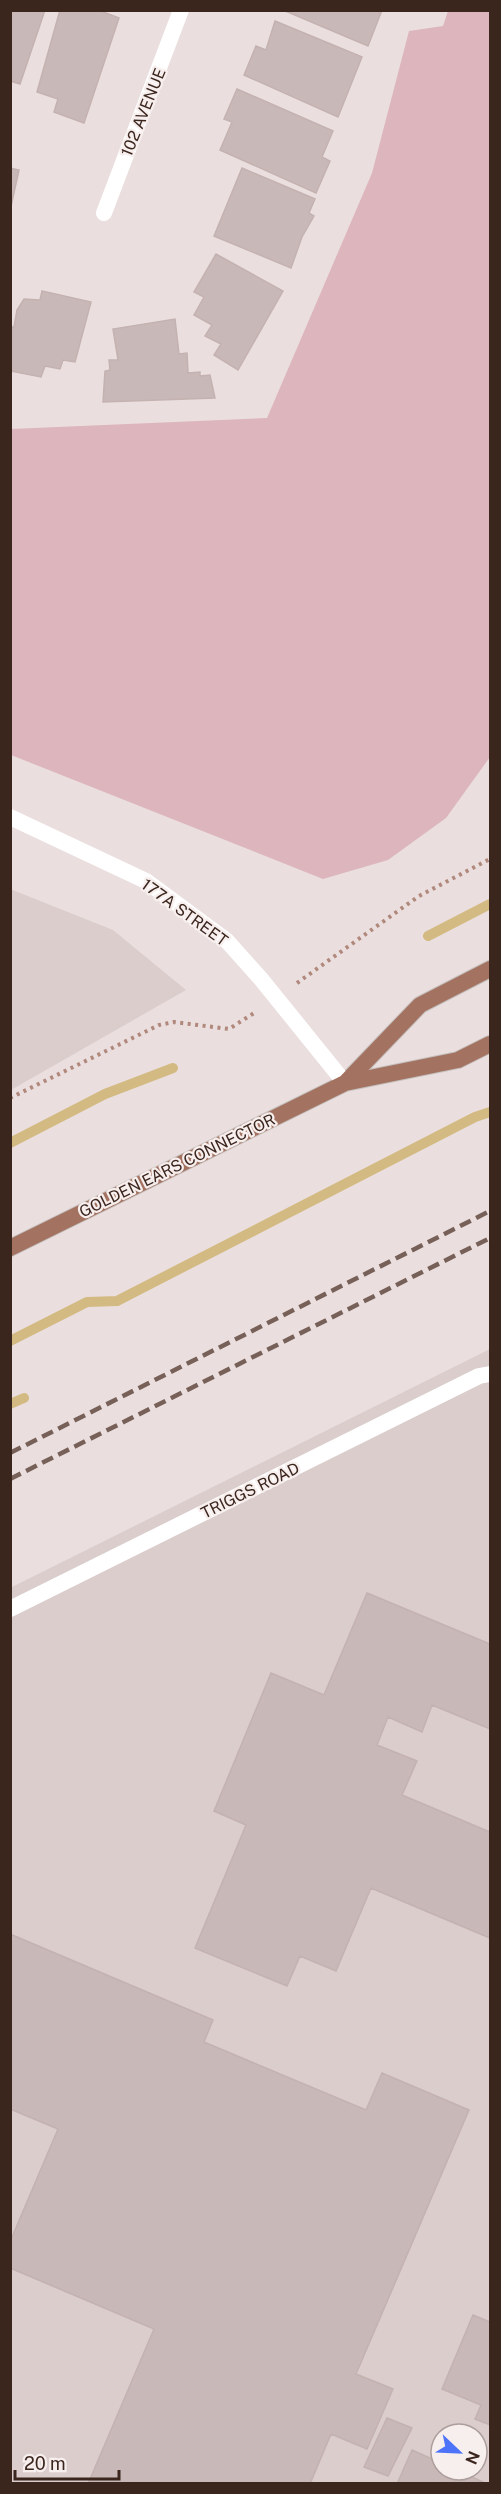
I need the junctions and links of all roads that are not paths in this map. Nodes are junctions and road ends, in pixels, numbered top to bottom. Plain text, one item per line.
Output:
1 (181, 10) edge
2 (104, 213) dead end
3 (10, 817) edge
4 (490, 969) edge
5 (490, 1044) edge
6 (345, 1083) junction
7 (10, 1248) edge
8 (490, 1374) edge
9 (10, 1609) edge

1 - 2 street, 102 AVENUE
3 - 6 street, 177A STREET
4 - 6 main road, GOLDEN EARS CONNECTOR
5 - 6 main road, GOLDEN EARS CONNECTOR
6 - 7 main road, GOLDEN EARS CONNECTOR
8 - 9 street, TRIGGS ROAD

